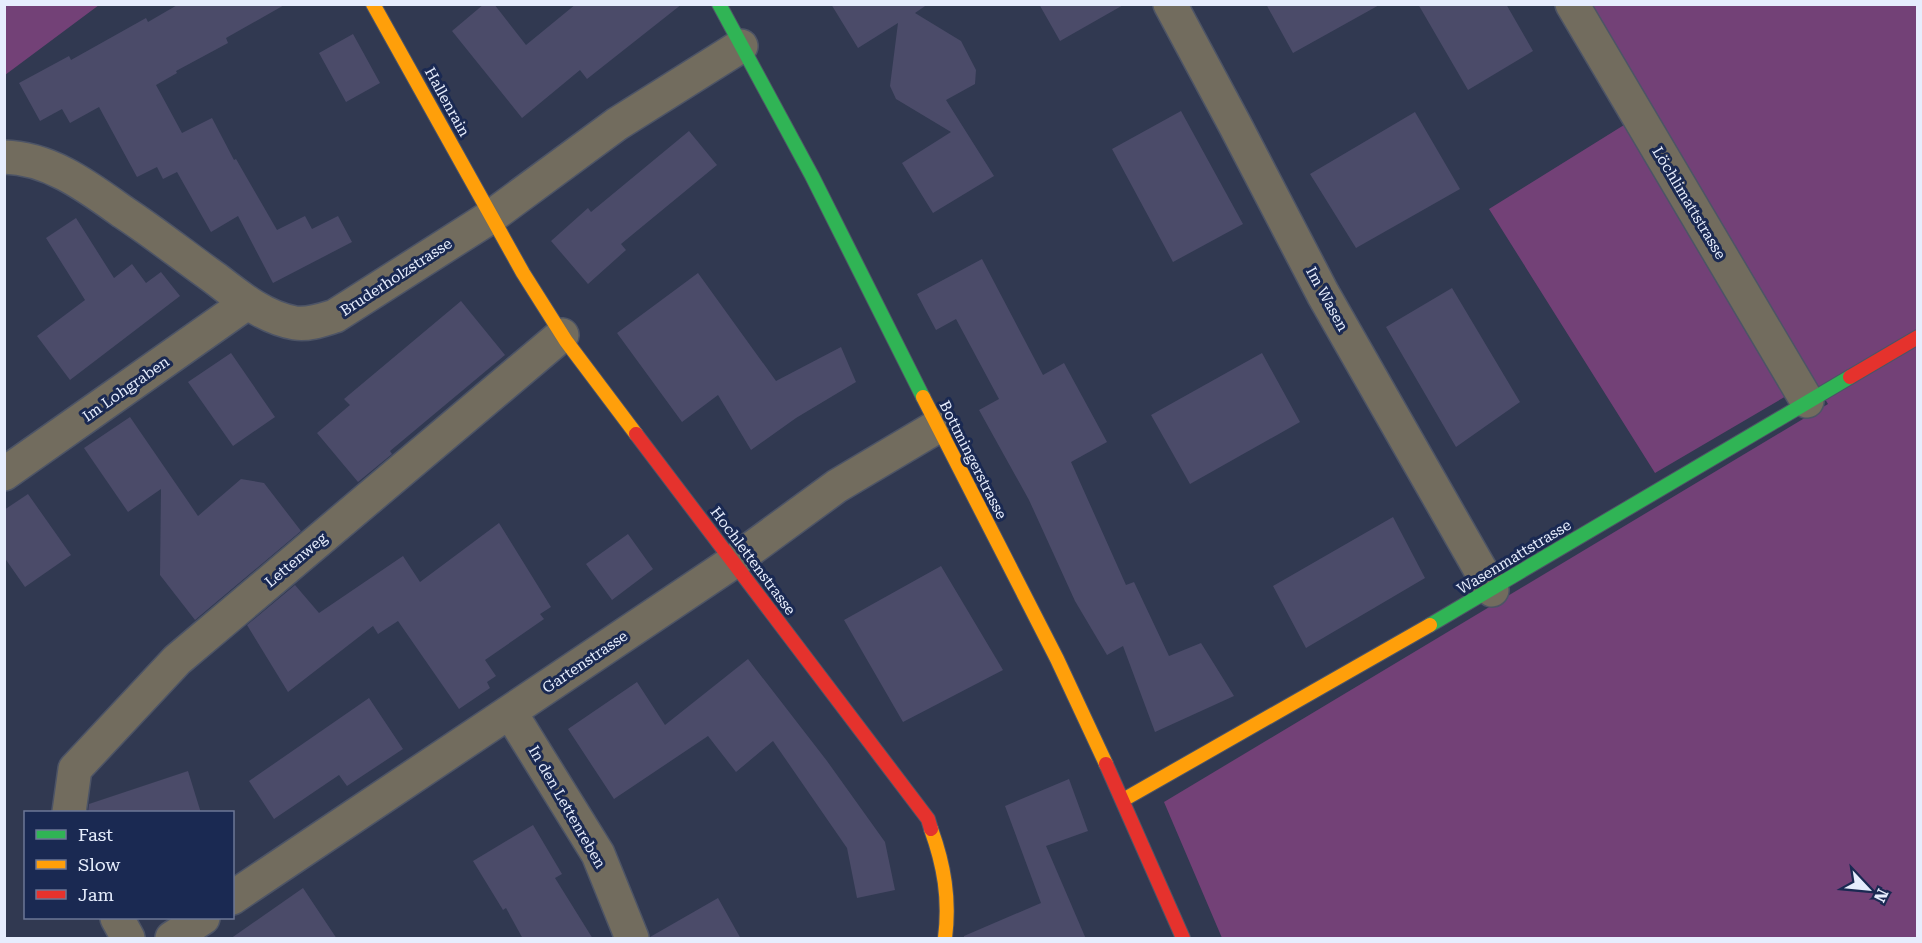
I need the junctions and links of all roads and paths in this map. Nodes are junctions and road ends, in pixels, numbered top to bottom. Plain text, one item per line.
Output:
1 (374, 4) edge
2 (718, 4) edge
3 (1170, 4) edge
4 (1572, 4) edge
5 (741, 46) junction
6 (4, 156) edge
7 (492, 216) junction
8 (247, 303) junction
9 (562, 335) junction
10 (1917, 337) edge
11 (1807, 401) junction
12 (938, 426) junction
13 (4, 474) edge
14 (733, 562) junction
15 (1492, 590) junction
16 (510, 712) junction
17 (1123, 800) junction
18 (69, 811) edge
19 (234, 897) edge
20 (118, 919) edge
21 (202, 919) edge
22 (128, 939) edge
23 (172, 939) edge
24 (632, 939) edge
25 (945, 939) edge
26 (1183, 939) edge

1 - 7 street, Hallenrain
2 - 5 street, Bottmingerstrasse
3 - 15 street, Im Wasen
4 - 11 street, Löchlimattstrasse
5 - 7 street, Bruderholzstrasse
5 - 12 street, Bottmingerstrasse
6 - 8 street, Bruderholzstrasse
7 - 8 street, Bruderholzstrasse
7 - 9 street, Hochlettenstrasse
8 - 13 street, Im Lohgraben
9 - 14 street, Hochlettenstrasse
9 - 18 street, Lettenweg
10 - 11 street, Wasenmattstrasse
11 - 15 street, Wasenmattstrasse
12 - 14 street, Gartenstrasse
12 - 17 street, Bottmingerstrasse
14 - 16 street, Gartenstrasse
14 - 25 street, Hochlettenstrasse
15 - 17 street, Wasenmattstrasse
16 - 19 street, Gartenstrasse
16 - 24 street, In den Lettenreben
17 - 26 street, Bottmingerstrasse
20 - 22 street
21 - 23 street

